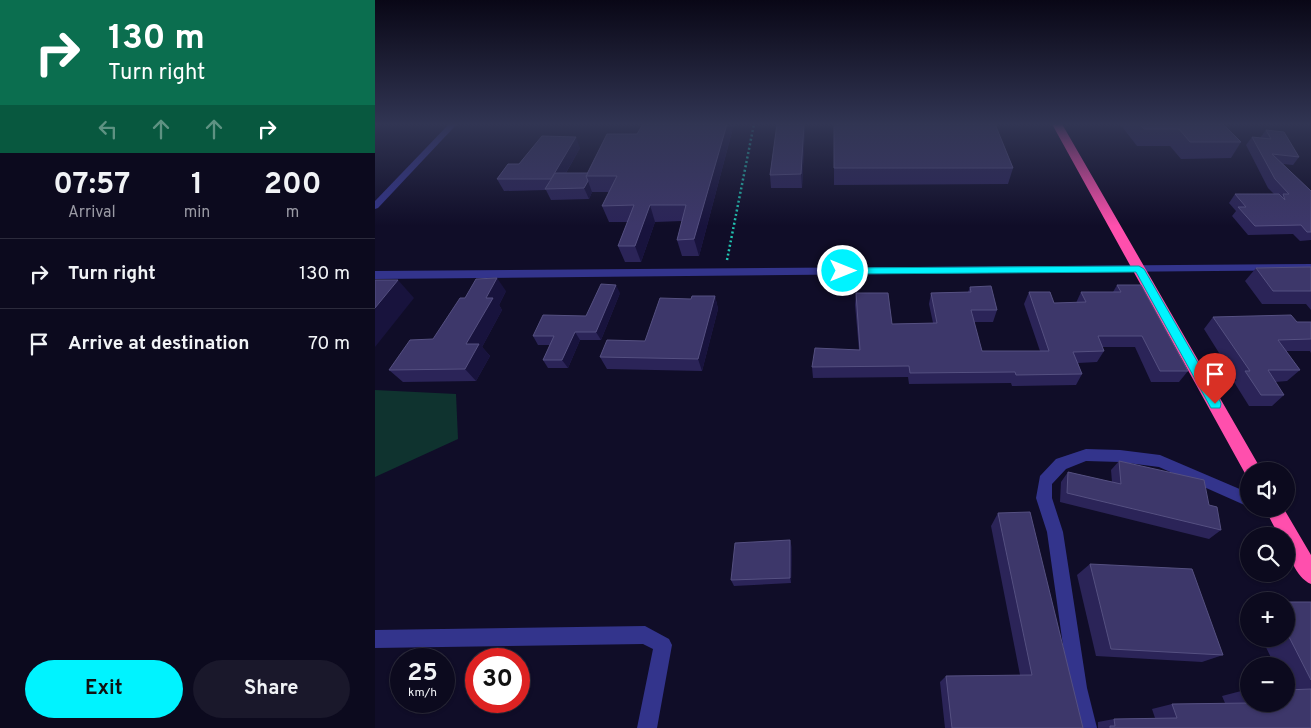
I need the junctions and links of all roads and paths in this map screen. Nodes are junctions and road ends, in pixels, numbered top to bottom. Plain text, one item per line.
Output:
1 (421, 158) edge
2 (747, 158) edge
3 (1076, 158) edge
4 (375, 206) edge
5 (1311, 268) edge
6 (1139, 269) junction
7 (725, 272) junction
8 (375, 275) edge
9 (1248, 462) edge
10 (1240, 496) edge
11 (1277, 517) edge
12 (1311, 574) edge
13 (375, 639) edge
14 (647, 728) edge
15 (1087, 728) edge

1 - 4 street
2 - 7 path
3 - 6 highway
5 - 6 street
6 - 7 street
6 - 9 highway
7 - 8 street
10 - 15 street
11 - 12 highway
13 - 14 street

